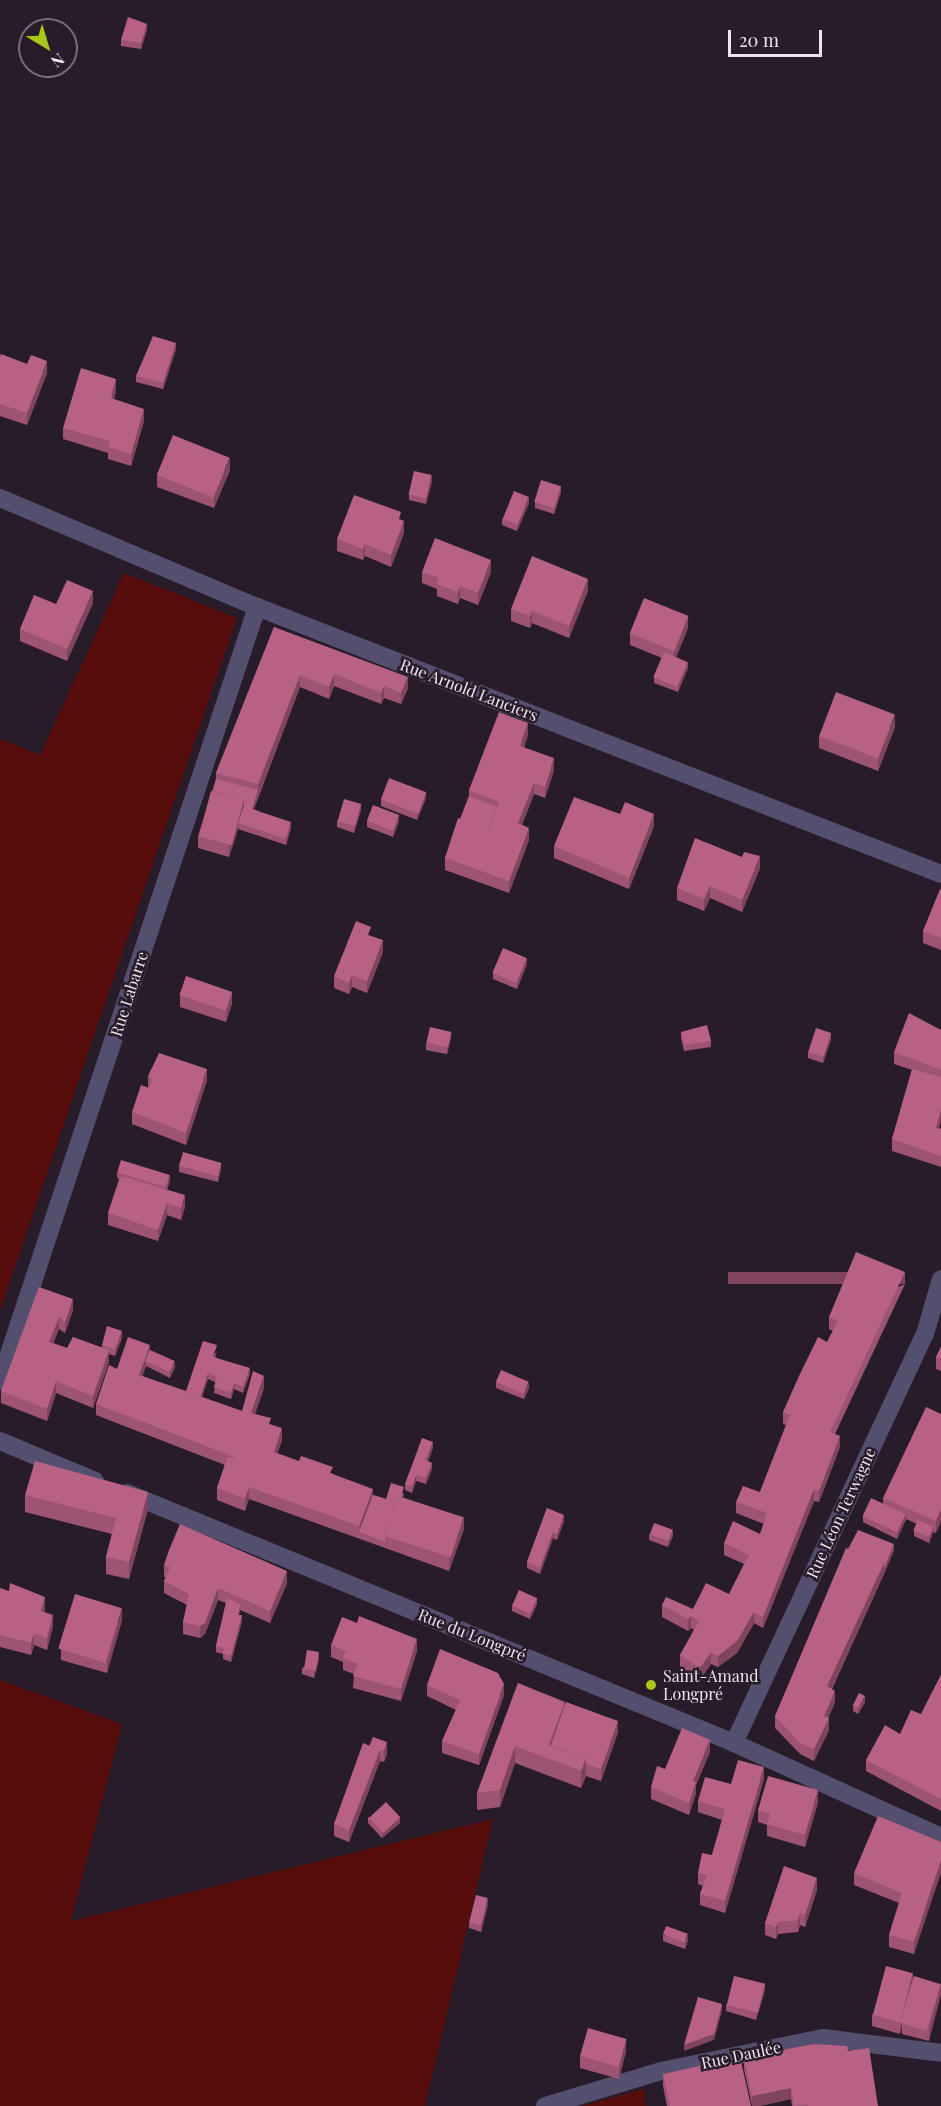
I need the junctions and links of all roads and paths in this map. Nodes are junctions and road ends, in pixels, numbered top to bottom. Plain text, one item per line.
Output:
1 (0, 498) edge
2 (257, 607) junction
3 (941, 874) edge
4 (941, 1280) edge
5 (0, 1382) edge
6 (0, 1441) edge
7 (734, 1743) junction
8 (941, 1837) edge
9 (941, 2053) edge
10 (545, 2106) edge

1 - 2 street, Rue Arnold Lanciers
2 - 3 street, Rue Arnold Lanciers
2 - 5 street, Rue Labarre
4 - 7 street, Rue Léon Terwagne
6 - 7 street, Rue du Longpré
7 - 8 street, Rue du Longpré
9 - 10 street, Rue Daulée

